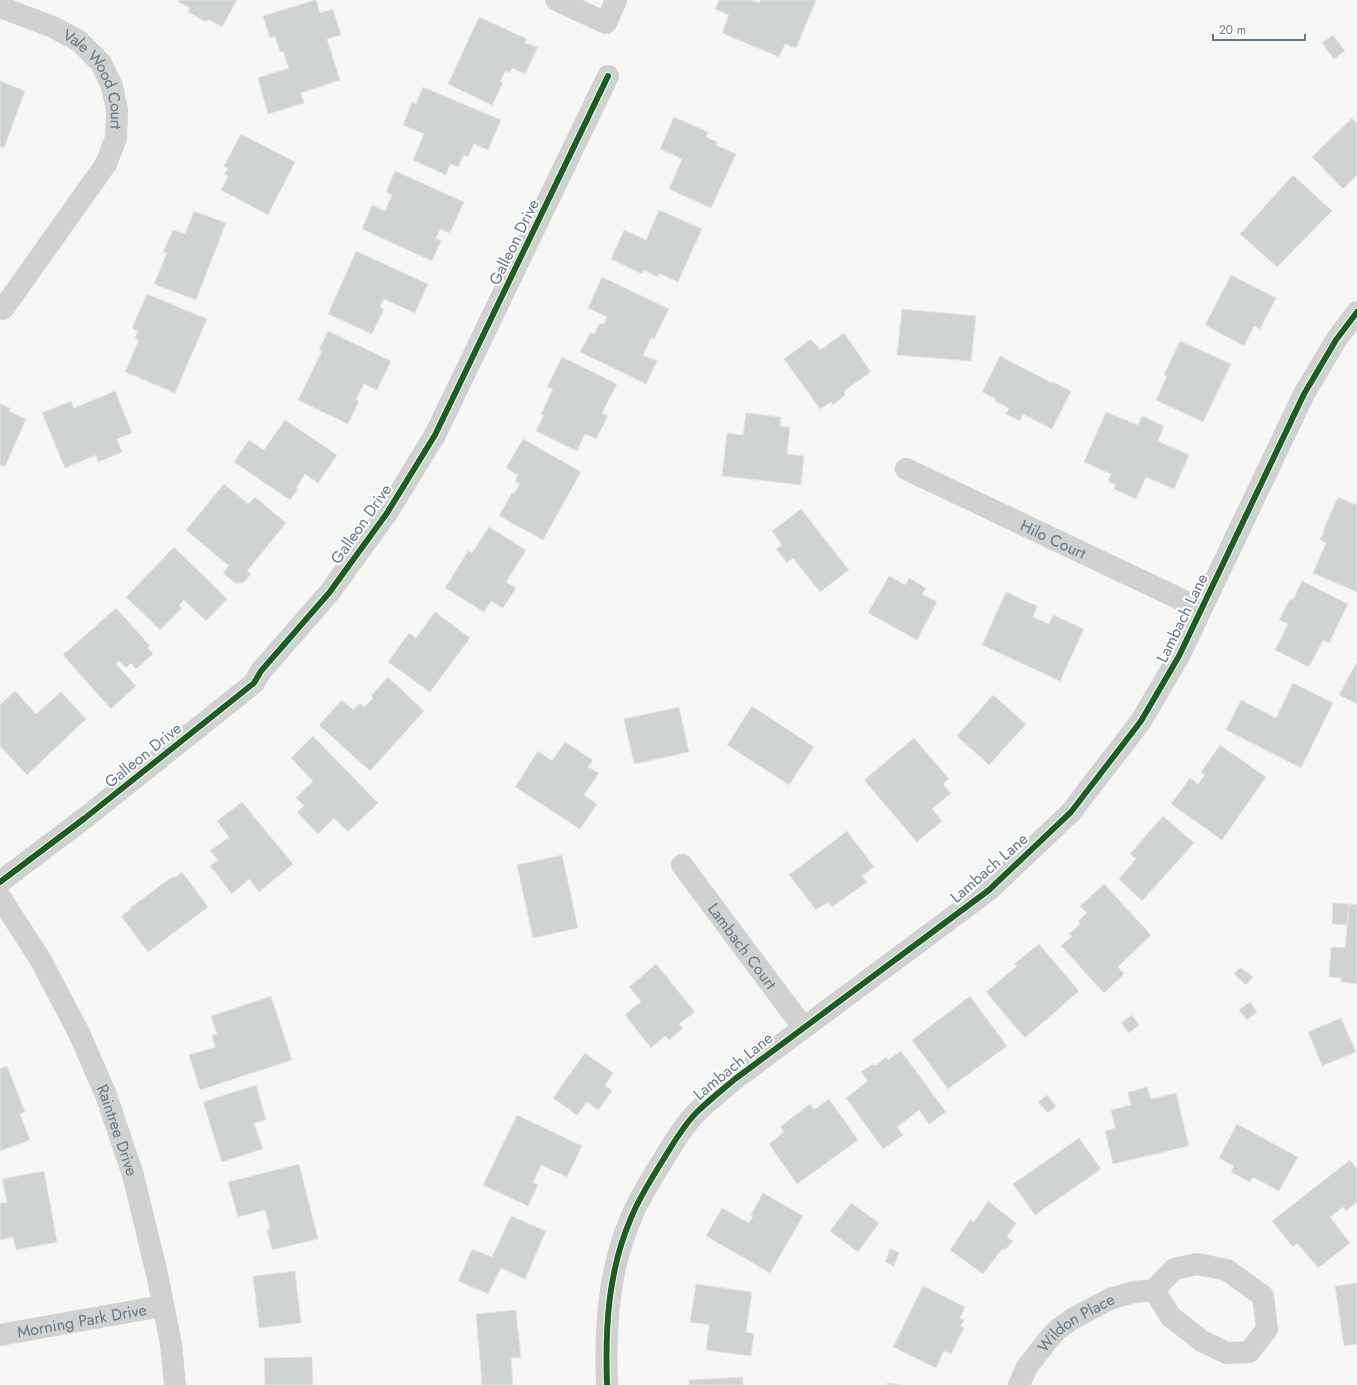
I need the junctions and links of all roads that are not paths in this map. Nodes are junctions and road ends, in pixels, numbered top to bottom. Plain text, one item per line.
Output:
1 (556, 0) edge
2 (616, 0) edge
3 (0, 7) edge
4 (608, 76) dead end
5 (3, 309) dead end
6 (1357, 312) edge
7 (906, 469) dead end
8 (1201, 609) junction
9 (682, 865) dead end
10 (0, 882) edge
11 (0, 897) edge
12 (804, 1027) junction
13 (1154, 1290) junction
14 (162, 1306) junction
15 (0, 1335) edge
16 (175, 1385) edge
17 (607, 1385) edge
18 (1019, 1385) edge

1 - 2 street
3 - 5 street, Vale Wood Court
4 - 10 street, Galleon Drive
6 - 8 street, Lambach Lane
7 - 8 street, Hilo Court
8 - 12 street, Lambach Lane
9 - 12 street, Lambach Court
11 - 14 street, Raintree Drive
12 - 17 street, Lambach Lane
13 - 13 street
13 - 18 street, Wildon Place
14 - 15 street, Morning Park Drive
14 - 16 street, Raintree Drive

